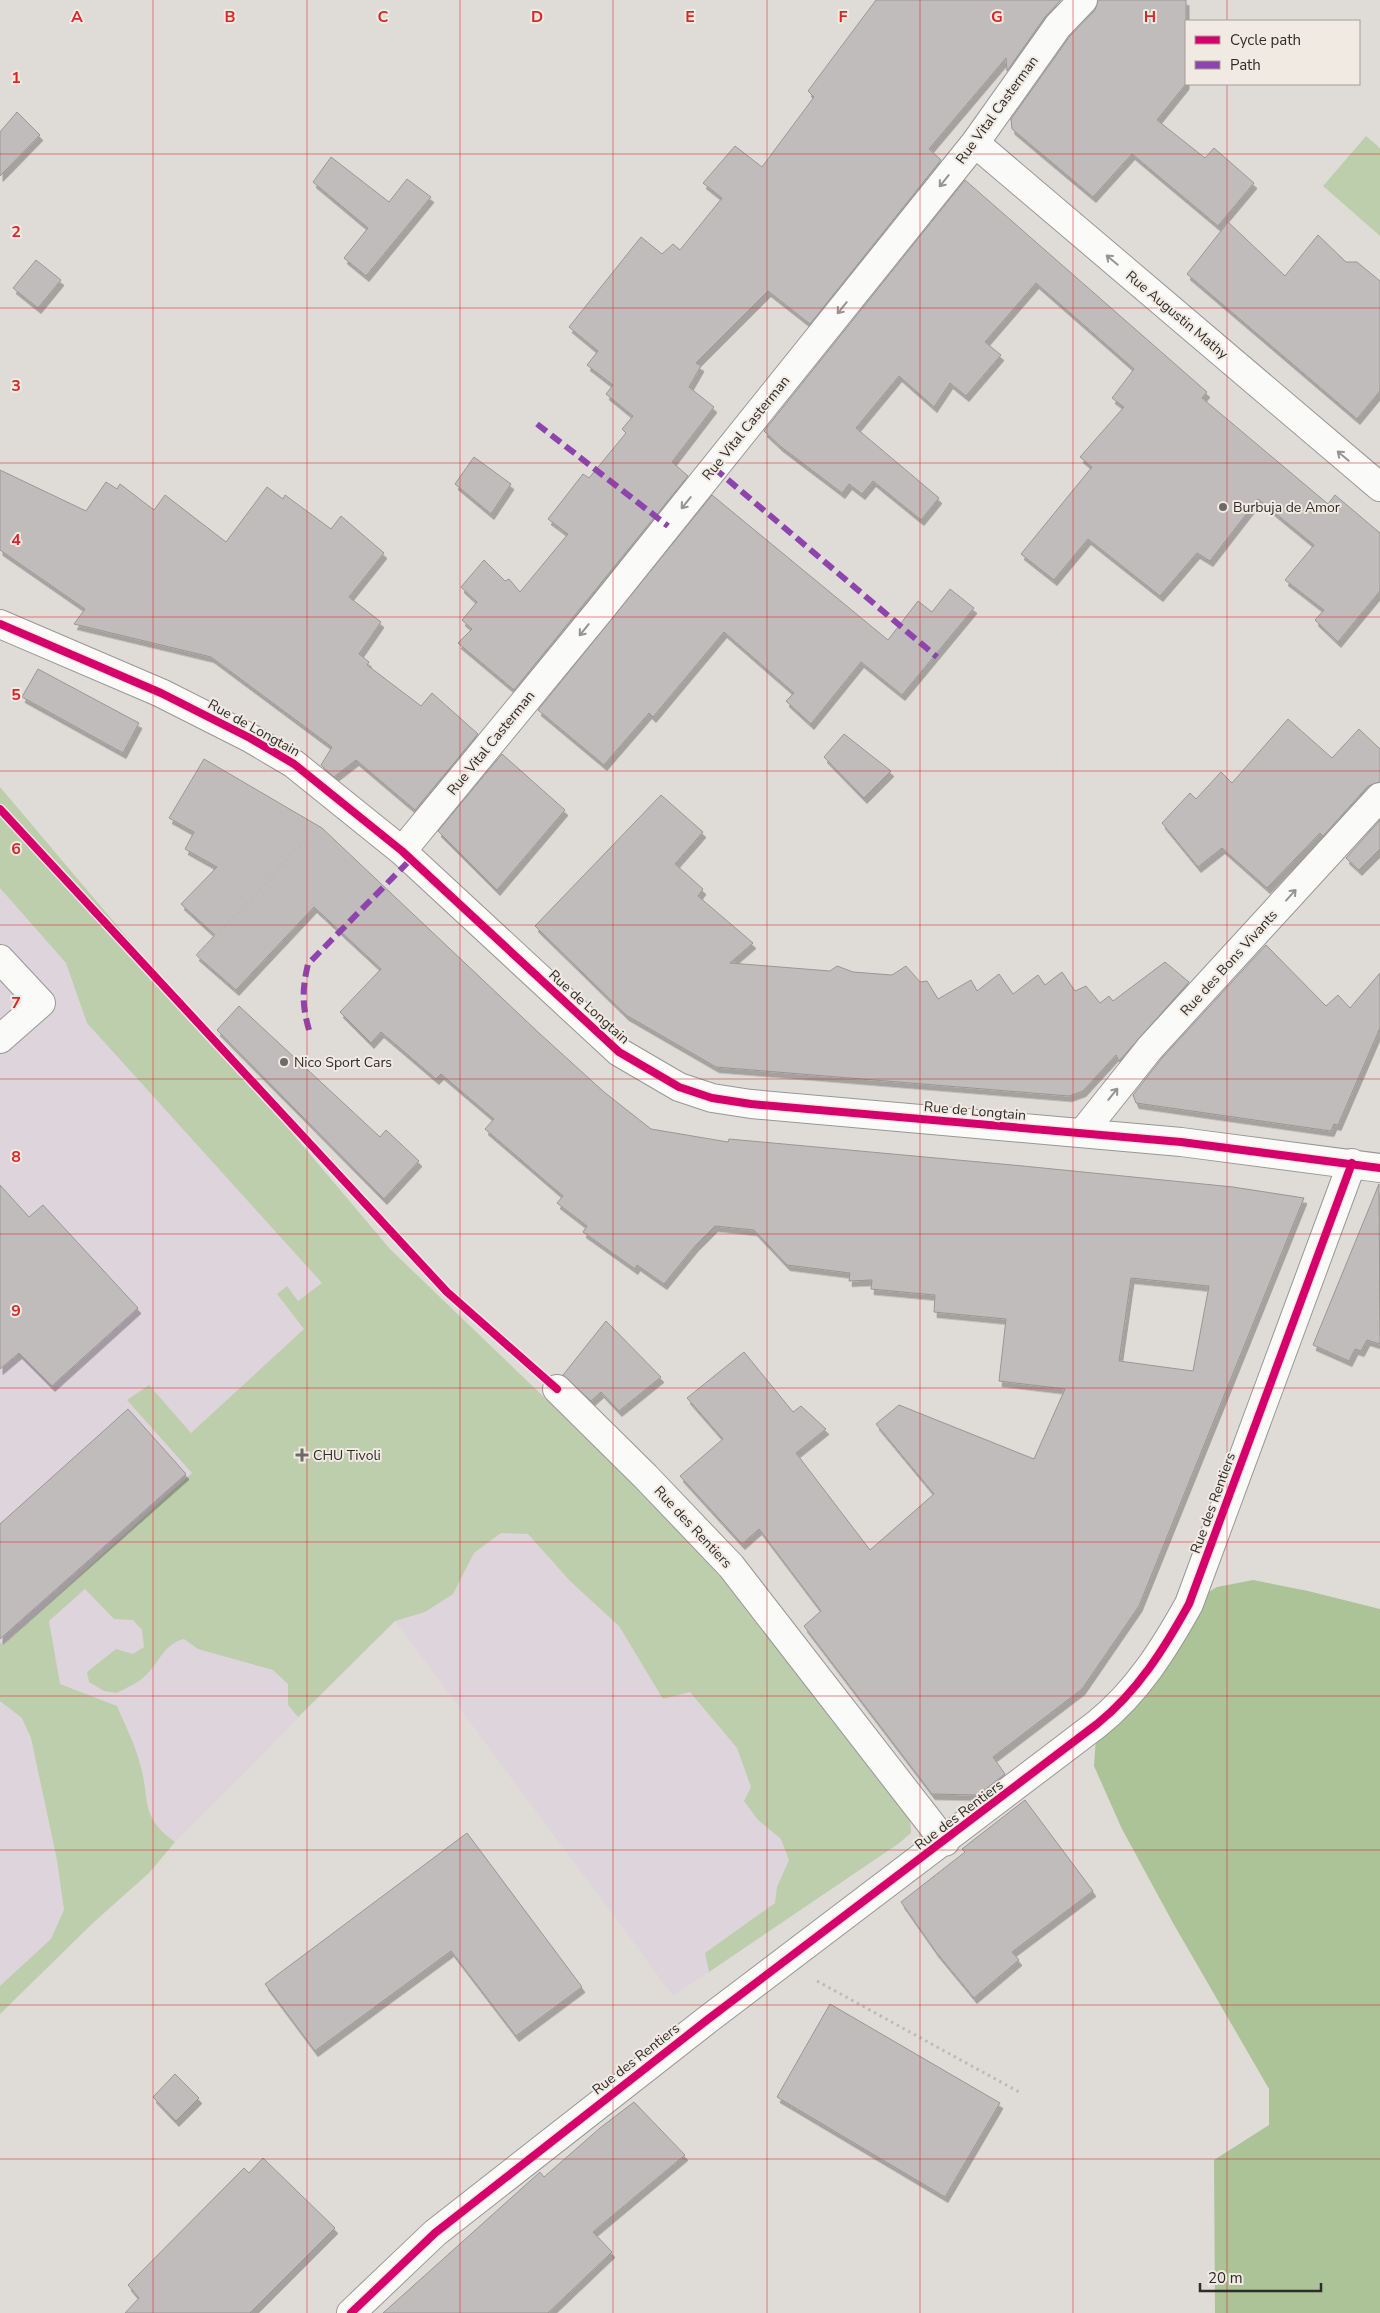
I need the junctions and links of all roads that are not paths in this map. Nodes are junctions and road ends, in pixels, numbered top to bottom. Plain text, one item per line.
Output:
1 (1083, 0) edge
2 (974, 143) junction
3 (1380, 488) edge
4 (0, 624) edge
5 (1380, 797) edge
6 (402, 851) junction
7 (0, 959) edge
8 (0, 1039) edge
9 (1085, 1133) junction
10 (1352, 1163) junction
11 (1380, 1168) edge
12 (557, 1389) dead end
13 (945, 1842) junction
14 (351, 2313) edge

1 - 2 street, Rue Vital Casterman
3 -> 2 street, Rue Augustin Mathy
2 -> 6 street, Rue Vital Casterman
4 - 6 street, Rue de Longtain
9 -> 5 street, Rue des Bons Vivants
6 - 9 street, Rue de Longtain
7 - 8 street
9 - 10 street, Rue de Longtain
10 - 11 street, Rue de Longtain
10 - 13 street, Rue des Rentiers
12 - 13 street, Rue des Rentiers
13 - 14 street, Rue des Rentiers

